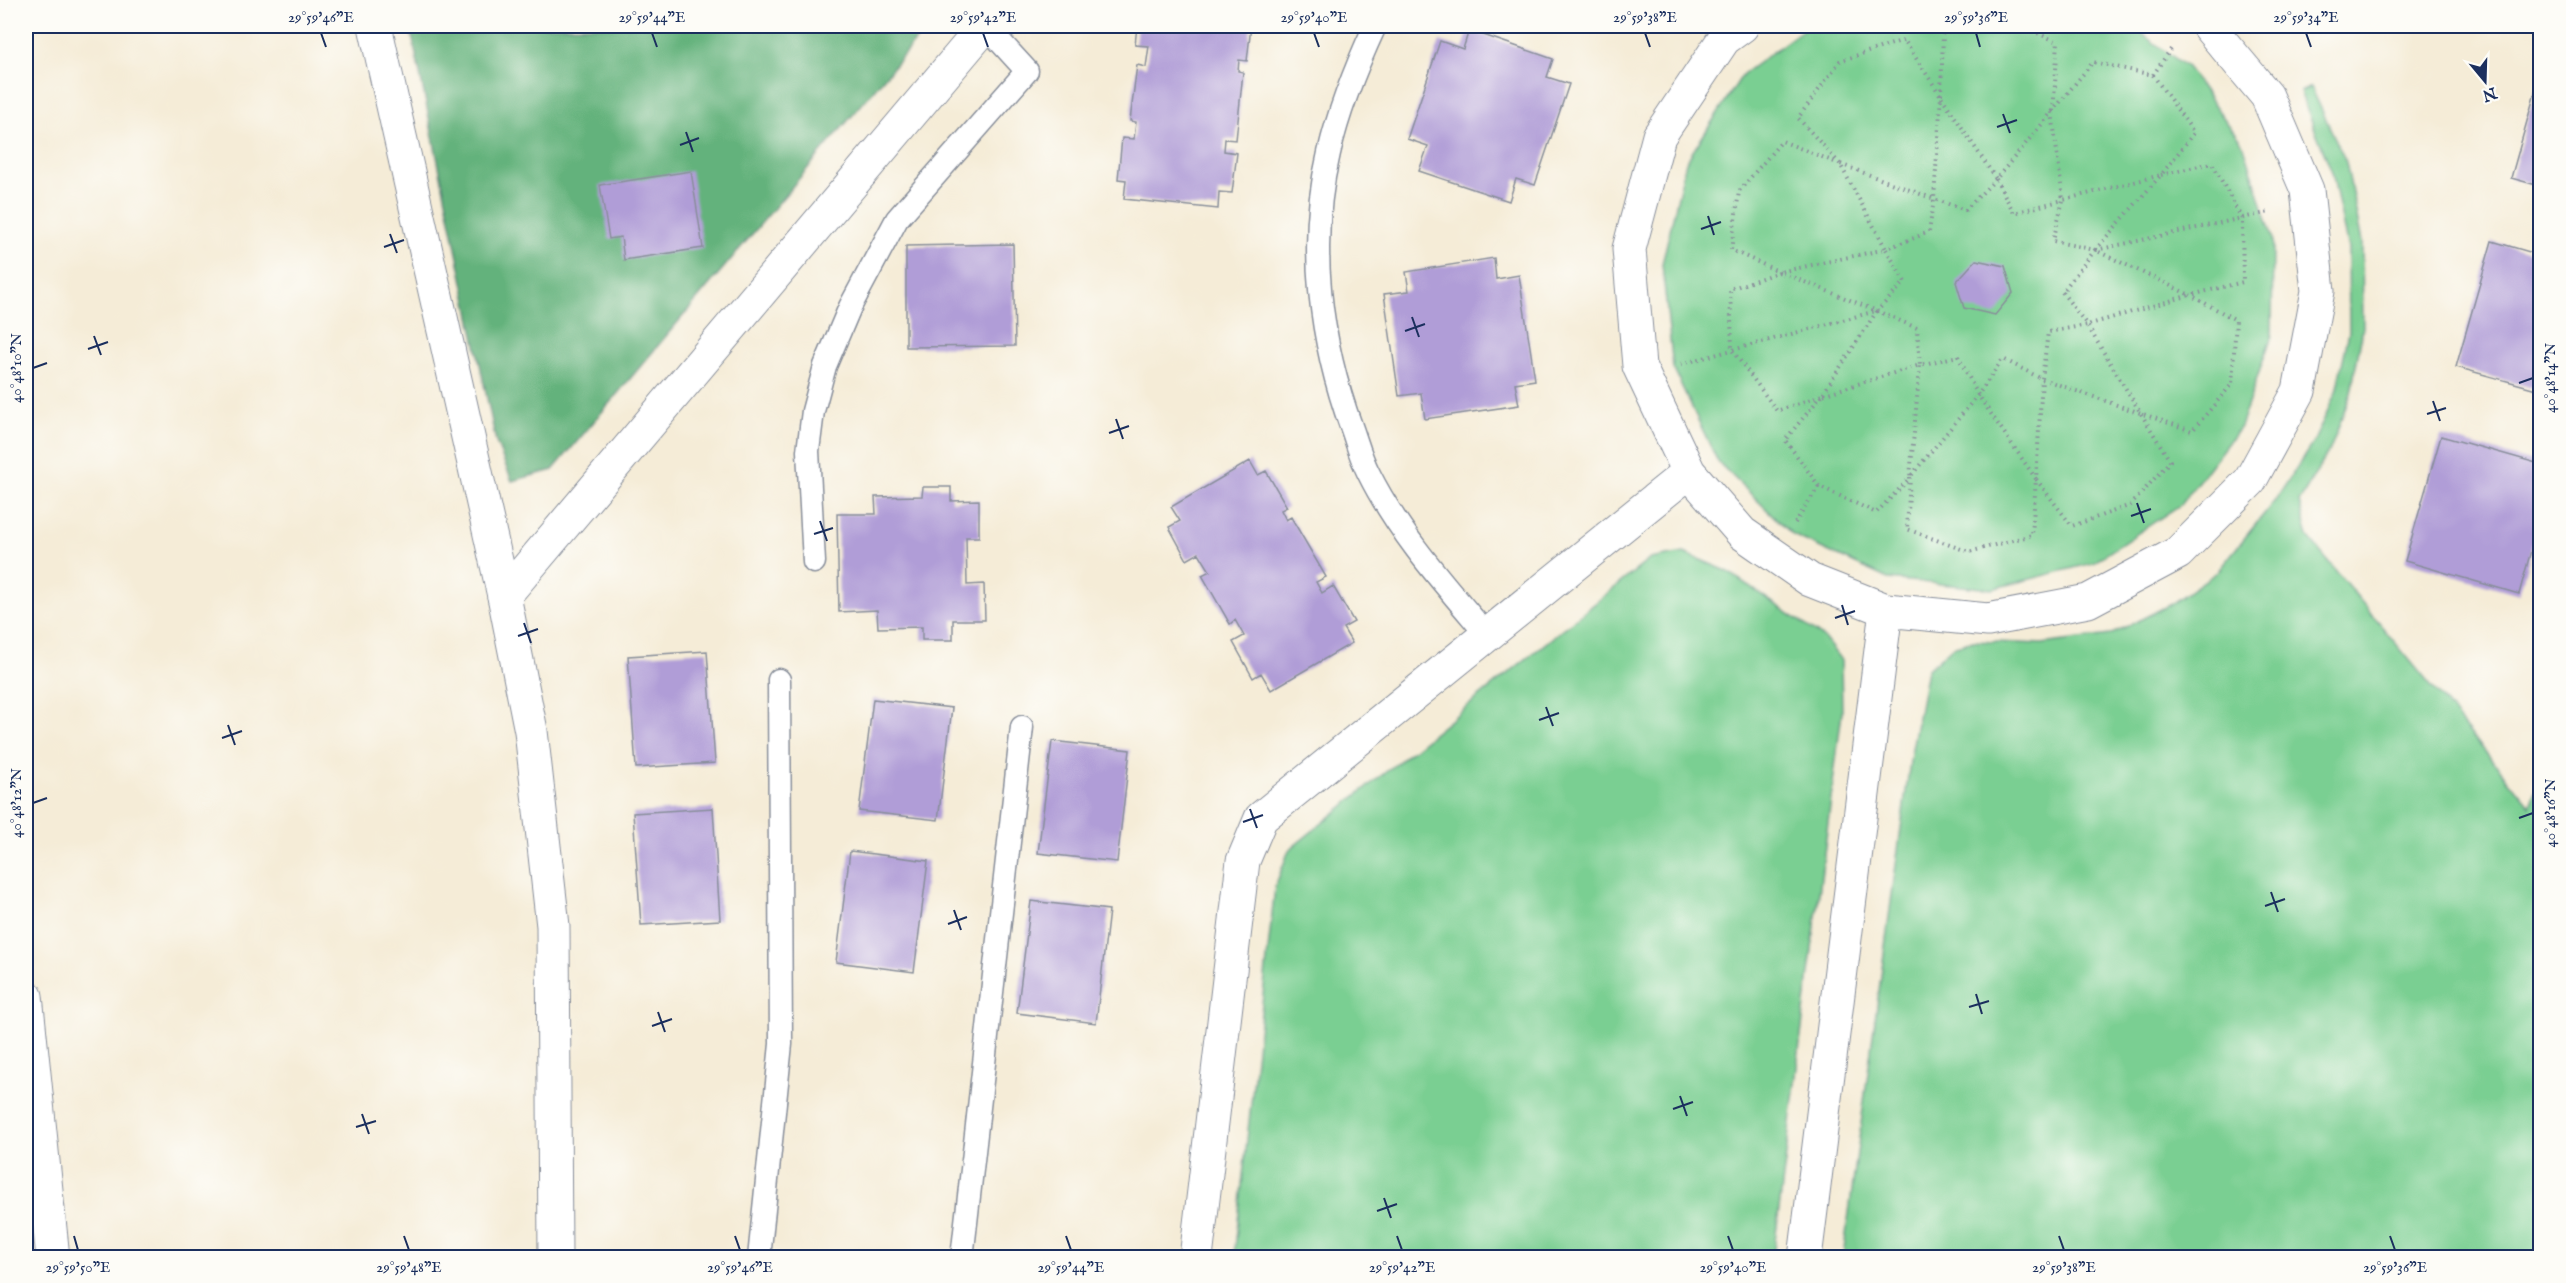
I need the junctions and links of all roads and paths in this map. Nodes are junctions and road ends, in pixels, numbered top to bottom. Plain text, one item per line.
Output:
1 (375, 26) edge
2 (986, 26) edge
3 (1375, 26) edge
4 (1742, 26) edge
5 (1972, 26) edge
6 (2021, 26) edge
7 (2208, 26) edge
8 (2173, 45) dead end
9 (2153, 75) junction
10 (1941, 96) junction
11 (2052, 112) junction
12 (1840, 164) junction
13 (2161, 175) junction
14 (1996, 179) junction
15 (1934, 199) junction
16 (2063, 200) junction
17 (2309, 203) junction
18 (2242, 219) junction
19 (1886, 249) junction
20 (2095, 250) junction
21 (1780, 272) junction
22 (2190, 295) junction
23 (1877, 311) junction
24 (2087, 325) junction
25 (1732, 350) junction
26 (1920, 365) junction
27 (1644, 375) junction
28 (2042, 379) junction
29 (1822, 395) junction
30 (1978, 395) junction
31 (2142, 415) junction
32 (1689, 472) junction
33 (1910, 477) junction
34 (2036, 479) junction
35 (813, 562) dead end
36 (504, 596) junction
37 (1886, 610) junction
38 (1488, 636) junction
39 (779, 680) dead end
40 (1022, 727) dead end
41 (26, 996) edge
42 (53, 1257) edge
43 (555, 1257) edge
44 (759, 1257) edge
45 (962, 1257) edge
46 (1197, 1257) edge
47 (1805, 1257) edge

1 - 36 street
2 - 35 lane
2 - 36 street
3 - 38 lane
4 - 27 street
5 - 10 path
6 - 11 path
7 - 17 street
8 - 9 path
9 - 11 path
9 - 13 path
10 - 12 path
10 - 14 path
10 - 15 path
11 - 14 path
11 - 16 path
12 - 15 path
12 - 19 path
12 - 21 path
13 - 16 path
13 - 18 path
13 - 20 path
14 - 15 path
14 - 16 path
15 - 19 path
16 - 20 path
17 - 18 path
17 - 37 street
18 - 20 path
18 - 22 path
19 - 21 path
19 - 23 path
20 - 22 path
20 - 24 path
21 - 23 path
21 - 25 path
22 - 24 path
22 - 31 path
23 - 25 path
23 - 26 path
23 - 29 path
24 - 28 path
24 - 31 path
25 - 27 path
25 - 29 path
26 - 29 path
26 - 30 path
26 - 33 path
27 - 32 street
28 - 30 path
28 - 31 path
28 - 34 path
29 - 33 path
30 - 33 path
30 - 34 path
31 - 34 path
32 - 37 street
32 - 38 street
33 - 34 path
36 - 43 street
37 - 47 street
38 - 46 street
39 - 44 lane
40 - 45 lane
41 - 42 street

